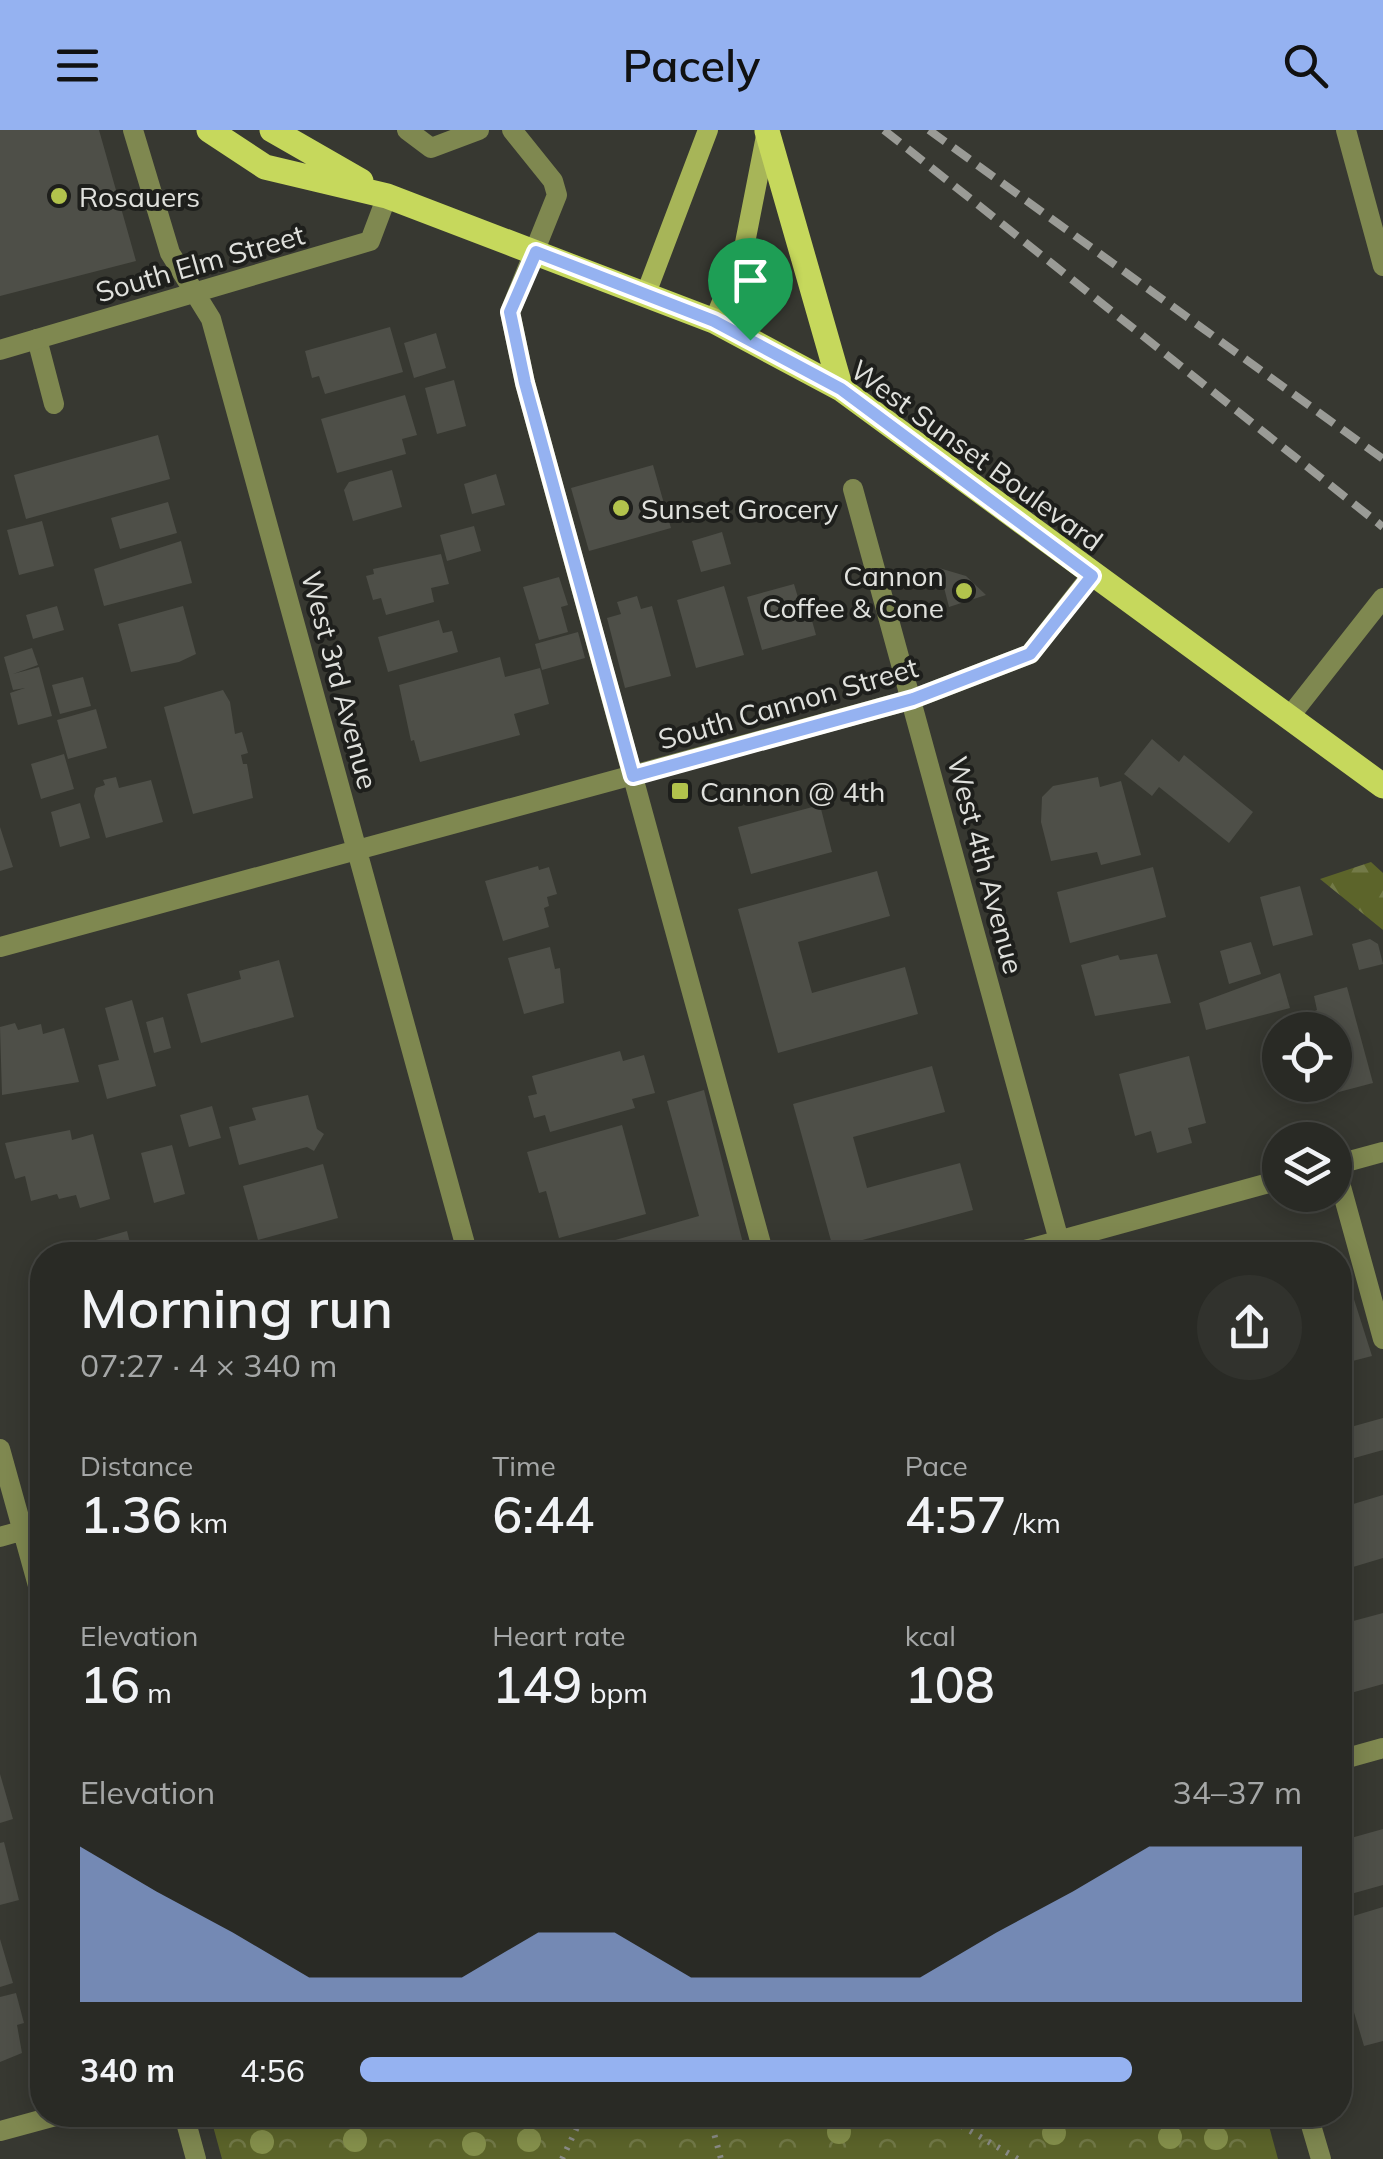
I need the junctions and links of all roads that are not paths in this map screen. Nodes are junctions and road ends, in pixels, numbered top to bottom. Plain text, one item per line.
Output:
1 (133, 130) edge
2 (209, 130) edge
3 (272, 130) edge
4 (479, 130) edge
5 (512, 130) edge
6 (708, 130) edge
7 (767, 130) edge
8 (1346, 130) edge
9 (419, 133) edge
10 (387, 196) junction
11 (536, 252) junction
12 (1383, 266) edge
13 (195, 294) junction
14 (645, 296) junction
15 (714, 321) junction
16 (37, 339) junction
17 (0, 350) edge
18 (841, 389) junction
19 (54, 404) dead end
20 (853, 489) dead end
21 (1092, 576) junction
22 (1383, 598) edge
23 (913, 699) junction
24 (1290, 716) junction
25 (633, 776) junction
26 (1382, 783) edge
27 (358, 848) junction
28 (0, 946) edge
29 (1383, 1152) edge
30 (1352, 1160) edge
31 (1262, 1186) edge
32 (1348, 1212) edge
33 (464, 1242) edge
34 (760, 1242) edge
35 (1059, 1242) edge
36 (1080, 1242) edge
37 (1383, 1339) edge
38 (0, 1449) edge
39 (30, 1521) edge
40 (30, 1529) edge
41 (0, 1537) edge
42 (1383, 1748) edge
43 (1352, 1757) edge
44 (30, 2123) edge
45 (187, 2127) edge
46 (1311, 2127) edge
47 (0, 2131) edge
48 (196, 2159) edge
49 (1320, 2159) edge

1 - 13 street, West 3rd Avenue
2 - 10 main road, West Sunset Boulevard
3 - 10 main road, West Sunset Boulevard
4 - 9 street
5 - 11 street
6 - 14 street
7 - 15 street
7 - 18 main road
8 - 12 street
10 - 11 main road, West Sunset Boulevard
10 - 13 street, South Elm Street
11 - 14 main road, West Sunset Boulevard
11 - 25 street
13 - 16 street, South Elm Street
13 - 27 street, West 3rd Avenue
14 - 15 main road, West Sunset Boulevard
15 - 18 main road, West Sunset Boulevard
16 - 17 street, South Elm Street
16 - 19 street
18 - 21 main road, West Sunset Boulevard
20 - 23 street, West 4th Avenue
21 - 23 street, South Cannon Street
21 - 24 main road, West Sunset Boulevard
22 - 24 street
23 - 25 street, South Cannon Street
23 - 35 street, West 4th Avenue
24 - 26 main road, West Sunset Boulevard
25 - 27 street, South Cannon Street
25 - 34 street
27 - 28 street, South Cannon Street
27 - 33 street, West 3rd Avenue
29 - 30 street
31 - 36 street
32 - 37 street
38 - 39 street
40 - 41 street
42 - 43 street
44 - 47 street
45 - 48 street
46 - 49 street

